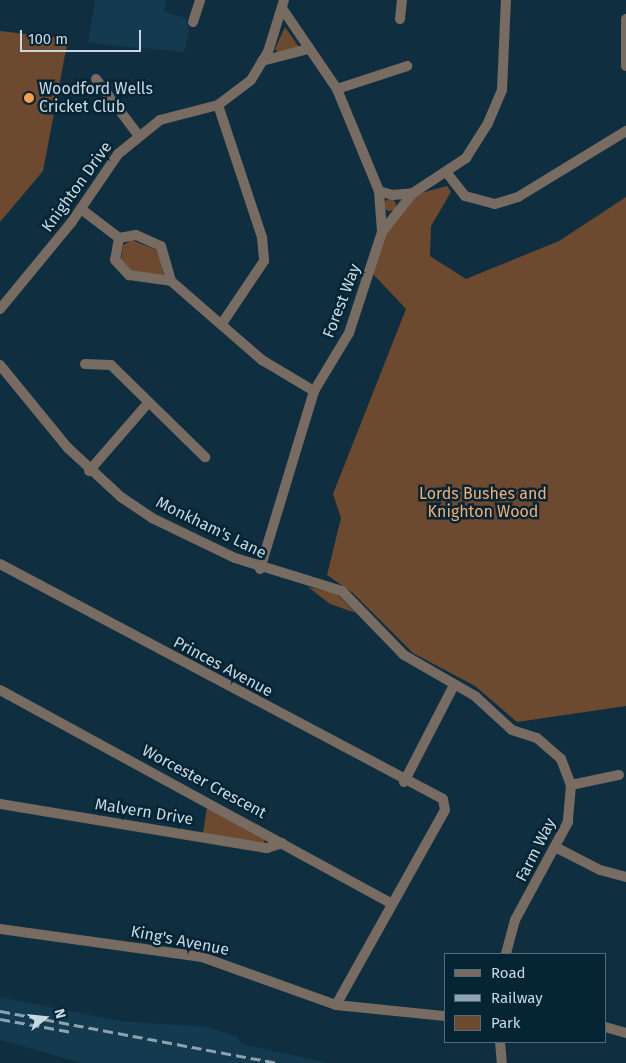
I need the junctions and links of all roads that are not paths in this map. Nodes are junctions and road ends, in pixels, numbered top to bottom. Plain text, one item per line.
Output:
1 (200, 0) edge
2 (402, 0) edge
3 (506, 0) edge
4 (283, 4) edge
5 (400, 19) dead end
6 (626, 19) edge
7 (193, 22) dead end
8 (308, 49) junction
9 (262, 61) junction
10 (406, 66) dead end
11 (626, 66) edge
12 (96, 79) dead end
13 (337, 89) junction
14 (218, 105) junction
15 (626, 131) edge
16 (139, 136) junction
17 (447, 173) junction
18 (379, 191) junction
19 (413, 193) junction
20 (81, 209) junction
21 (382, 232) junction
22 (119, 238) junction
23 (171, 280) junction
24 (0, 310) edge
25 (223, 322) junction
26 (85, 364) dead end
27 (0, 365) edge
28 (314, 391) junction
29 (149, 402) junction
30 (205, 457) dead end
31 (90, 471) junction
32 (0, 564) edge
33 (260, 569) junction
34 (454, 685) junction
35 (0, 690) edge
36 (537, 738) joint
37 (619, 775) dead end
38 (404, 782) junction
39 (571, 785) junction
40 (0, 804) edge
41 (282, 843) junction
42 (557, 848) junction
43 (626, 877) edge
44 (392, 903) junction
45 (0, 929) edge
46 (506, 953) edge
47 (336, 1005) junction
48 (444, 1016) edge
49 (606, 1027) edge
50 (626, 1033) edge
51 (500, 1043) edge
52 (502, 1063) edge

1 - 7 street
2 - 5 street
3 - 17 street
4 - 8 street, Forest Way
4 - 9 street, Knighton Drive
6 - 11 street
8 - 9 street
8 - 13 street, Forest Way
9 - 14 street, Knighton Drive
10 - 13 street
12 - 16 street
13 - 18 street, Forest Way
14 - 16 street, Knighton Drive
14 - 25 street
15 - 17 street
16 - 20 street, Knighton Drive
17 - 19 street
18 - 19 street
18 - 21 street, Forest Way
19 - 21 street
20 - 22 street
20 - 24 street, Knighton Drive
21 - 28 street, Forest Way
22 - 23 street
22 - 23 street
23 - 25 street
25 - 28 street
26 - 29 street
27 - 31 street, Monkham's Lane
28 - 33 street, Forest Way
29 - 30 street
29 - 31 street
31 - 33 street, Monkham's Lane
32 - 38 street, Princes Avenue
33 - 34 street, Monkham's Lane
34 - 36 street, Monkham's Lane
34 - 38 street
35 - 41 street, Worcester Crescent
36 - 39 street, Farm Way
37 - 39 street
38 - 44 street, Princes Avenue
39 - 42 street, Farm Way
40 - 41 street, Malvern Drive
41 - 44 street, Worcester Crescent
42 - 43 street
42 - 46 street, Farm Way
44 - 47 street
45 - 47 street, King's Avenue
47 - 48 street, King's Avenue
49 - 50 street
51 - 52 street

